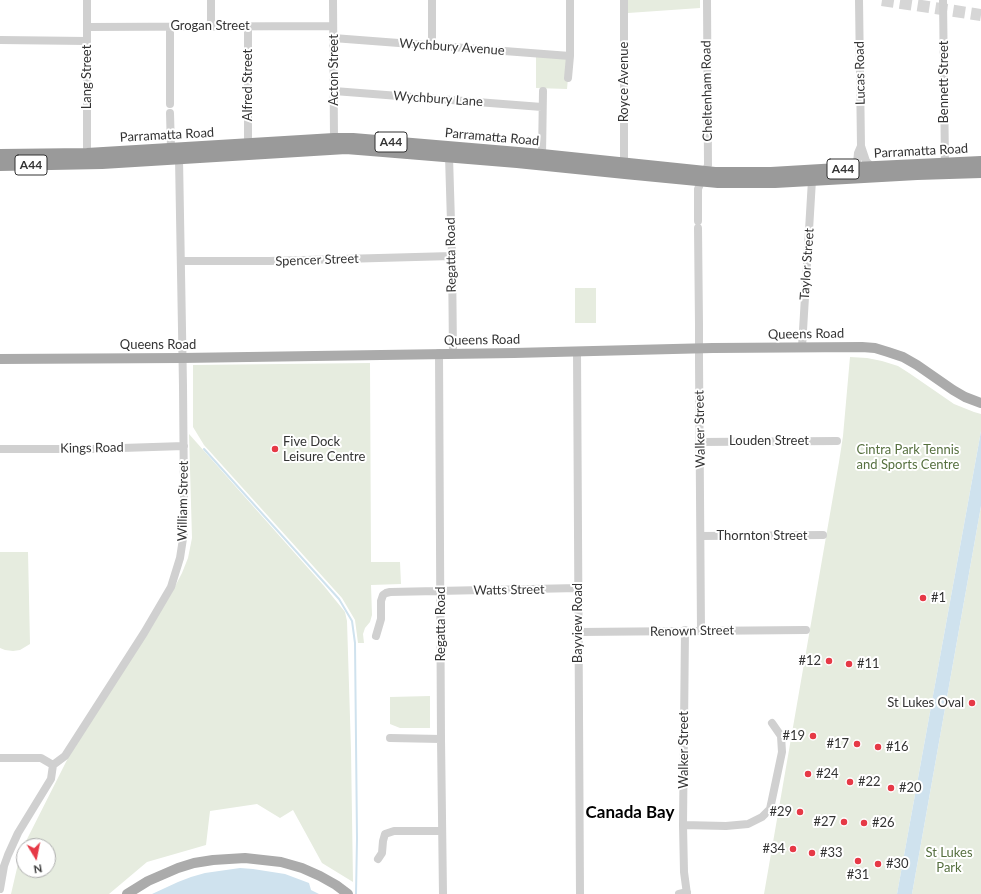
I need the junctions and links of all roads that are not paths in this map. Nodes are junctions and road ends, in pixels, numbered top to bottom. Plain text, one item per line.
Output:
1 (87, 0) edge
2 (211, 0) edge
3 (333, 0) edge
4 (432, 0) edge
5 (570, 0) edge
6 (624, 0) edge
7 (707, 0) edge
8 (859, 0) edge
9 (943, 0) edge
10 (211, 26) junction
11 (248, 26) junction
12 (333, 26) junction
13 (87, 27) junction
14 (170, 27) junction
15 (333, 38) junction
16 (0, 40) edge
17 (87, 41) junction
18 (432, 46) junction
19 (570, 56) junction
20 (568, 78) dead end
21 (334, 91) junction
22 (543, 91) dead end
23 (170, 104) dead end
24 (542, 107) junction
25 (170, 113) dead end
26 (334, 140) junction
27 (248, 144) junction
28 (861, 146) junction
29 (171, 149) junction
30 (87, 154) junction
31 (0, 155) edge
32 (542, 155) junction
33 (449, 156) junction
34 (179, 158) junction
35 (981, 162) edge
36 (624, 164) junction
37 (945, 164) junction
38 (0, 165) edge
39 (872, 167) junction
40 (855, 168) junction
41 (981, 172) edge
42 (703, 176) junction
43 (812, 180) junction
44 (452, 256) junction
45 (181, 261) junction
46 (802, 347) junction
47 (699, 348) junction
48 (577, 351) junction
49 (439, 354) junction
50 (453, 354) junction
51 (182, 358) junction
52 (0, 359) edge
53 (981, 403) edge
54 (837, 441) dead end
55 (700, 442) junction
56 (184, 446) junction
57 (0, 449) edge
58 (823, 535) dead end
59 (701, 536) junction
60 (578, 588) junction
61 (440, 591) junction
62 (685, 630) junction
63 (701, 630) junction
64 (806, 630) dead end
65 (578, 632) junction
66 (376, 636) dead end
67 (772, 723) dead end
68 (390, 738) dead end
69 (441, 739) junction
70 (0, 758) edge
71 (53, 765) junction
72 (684, 825) junction
73 (442, 831) junction
74 (378, 859) dead end
75 (2, 866) edge
76 (0, 889) edge
77 (684, 893) edge
78 (127, 894) edge
79 (348, 894) edge
80 (443, 894) edge
81 (580, 894) edge

1 - 13 street, Lang Street
2 - 10 street
3 - 12 street, Acton Street
4 - 18 street
5 - 19 street
6 - 36 street, Royce Avenue
7 - 42 street, Cheltenham Road
8 - 28 street, Lucas Road
9 - 37 street, Bennett Street
10 - 11 street, Grogan Street
10 - 14 street, Grogan Street
11 - 12 street, Grogan Street
11 - 27 street, Alfred Street
12 - 15 street, Acton Street
13 - 14 street, Grogan Street
13 - 17 street, Lang Street
14 - 23 street
15 - 18 street, Wychbury Avenue
15 - 21 street, Acton Street
16 - 17 street
17 - 30 street, Lang Street
18 - 19 street, Wychbury Avenue
19 - 20 street
21 - 24 street, Wychbury Lane
21 - 26 street, Acton Street
22 - 24 street
24 - 32 street
25 - 29 street
26 - 27 highway, Parramatta Road / A44
26 - 32 highway, Parramatta Road / A44
27 - 29 highway, Parramatta Road / A44
28 - 39 street, Lucas Road
28 - 40 street, Lucas Road
29 - 30 highway, Parramatta Road / A44
30 - 31 highway, Parramatta Road / A44
32 - 36 highway, Parramatta Road / A44
33 - 34 highway, Parramatta Road / A44
33 - 42 highway, Parramatta Road / A44
33 - 44 street, Regatta Road
34 - 38 highway, Parramatta Road / A44
34 - 45 street, William Street
35 - 37 highway, Parramatta Road / A44
36 - 42 highway, Parramatta Road / A44
37 - 39 highway, Parramatta Road / A44
39 - 40 highway, Parramatta Road / A44
40 - 42 highway, Parramatta Road / A44
41 - 43 highway, Parramatta Road / A44
42 - 43 highway, Parramatta Road / A44
42 - 47 street, Walker Street
43 - 46 street, Taylor Street
44 - 45 street, Spencer Street
44 - 50 street, Regatta Road
45 - 51 street, William Street
46 - 47 main road, Queens Road
46 - 53 main road, Queens Road
47 - 48 main road, Queens Road
47 - 55 street, Walker Street
48 - 50 main road, Queens Road
48 - 60 street, Bayview Road
49 - 50 main road, Queens Road
49 - 51 main road, Queens Road
49 - 61 street, Regatta Road
51 - 52 main road, Queens Road
51 - 56 street, William Street
54 - 55 street, Louden Street
55 - 59 street, Walker Street
56 - 57 street, Kings Road
56 - 71 street, William Street
58 - 59 street, Thornton Street
59 - 63 street, Walker Street
60 - 61 street, Watts Street
60 - 65 street, Bayview Road
61 - 66 street, Watts Street
61 - 69 street, Regatta Road
62 - 63 street, Renown Street
62 - 65 street, Renown Street
62 - 72 street, Walker Street
63 - 64 street, Renown Street
65 - 81 street, Bayview Road
67 - 72 street
68 - 69 street
69 - 73 street, Regatta Road
70 - 71 street
71 - 75 street
72 - 77 street, Walker Street
73 - 74 street
73 - 80 street, Regatta Road
75 - 76 street
78 - 79 main road

